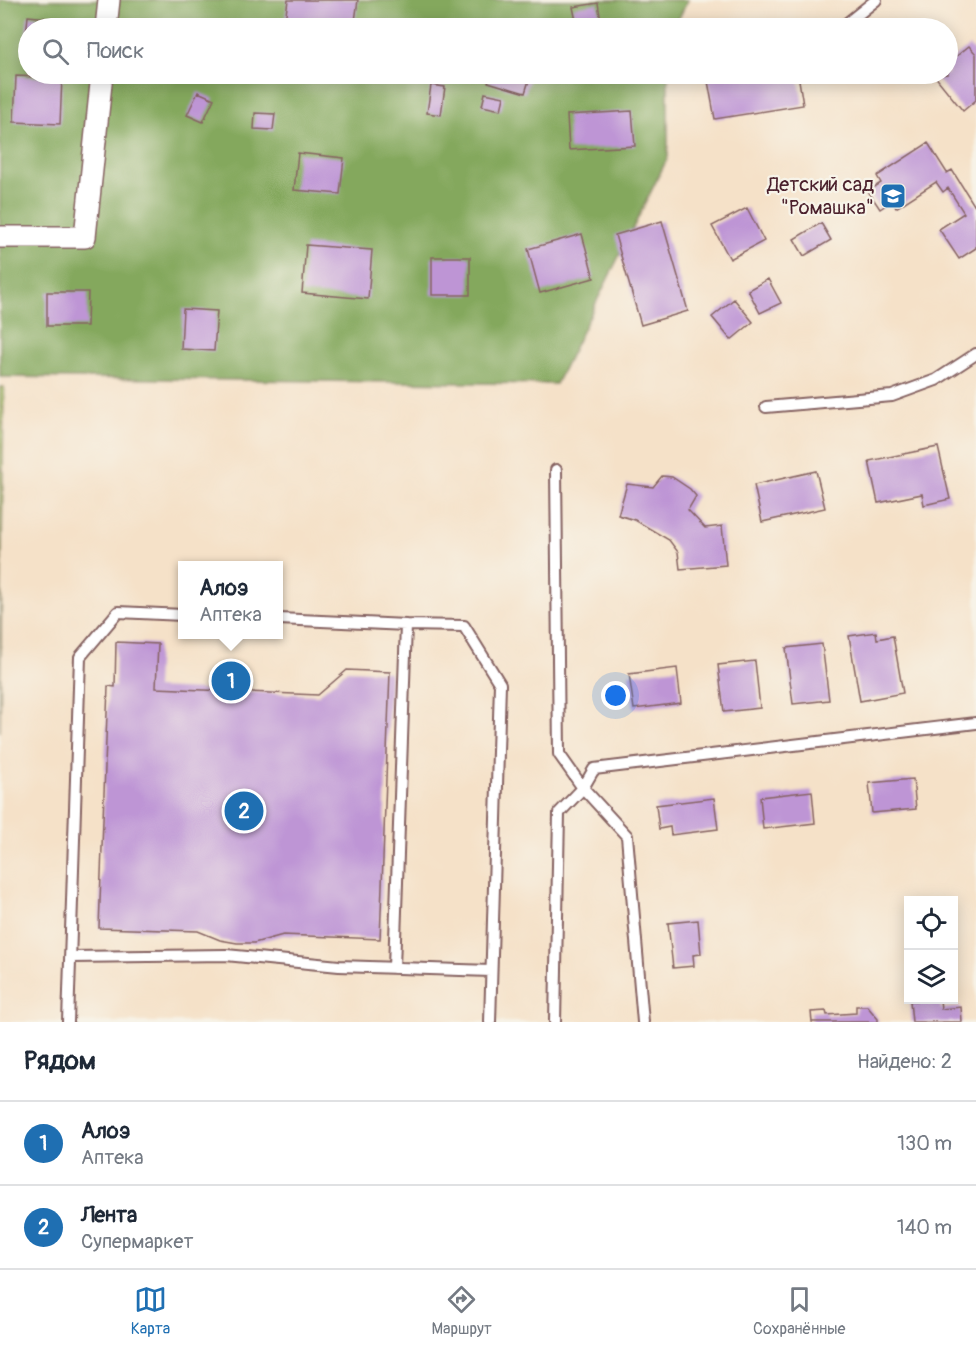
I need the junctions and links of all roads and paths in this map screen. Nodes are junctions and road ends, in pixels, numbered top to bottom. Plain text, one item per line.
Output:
1 (109, 0) edge
2 (876, 0) edge
3 (107, 18) edge
4 (854, 18) edge
5 (101, 84) edge
6 (0, 237) edge
7 (976, 354) edge
8 (766, 407) dead end
9 (556, 470) dead end
10 (178, 615) edge
11 (283, 619) edge
12 (406, 625) junction
13 (976, 723) edge
14 (584, 788) junction
15 (71, 957) junction
16 (394, 968) junction
17 (491, 971) junction
18 (68, 1022) edge
19 (490, 1022) edge
20 (555, 1022) edge
21 (643, 1022) edge

1 - 3 street
2 - 4 lane
5 - 6 street
7 - 8 lane
9 - 14 lane
10 - 15 lane
11 - 12 lane
12 - 16 lane
12 - 17 lane
13 - 14 lane
14 - 20 lane
14 - 21 lane
15 - 16 lane
15 - 18 lane
16 - 17 lane
17 - 19 lane

